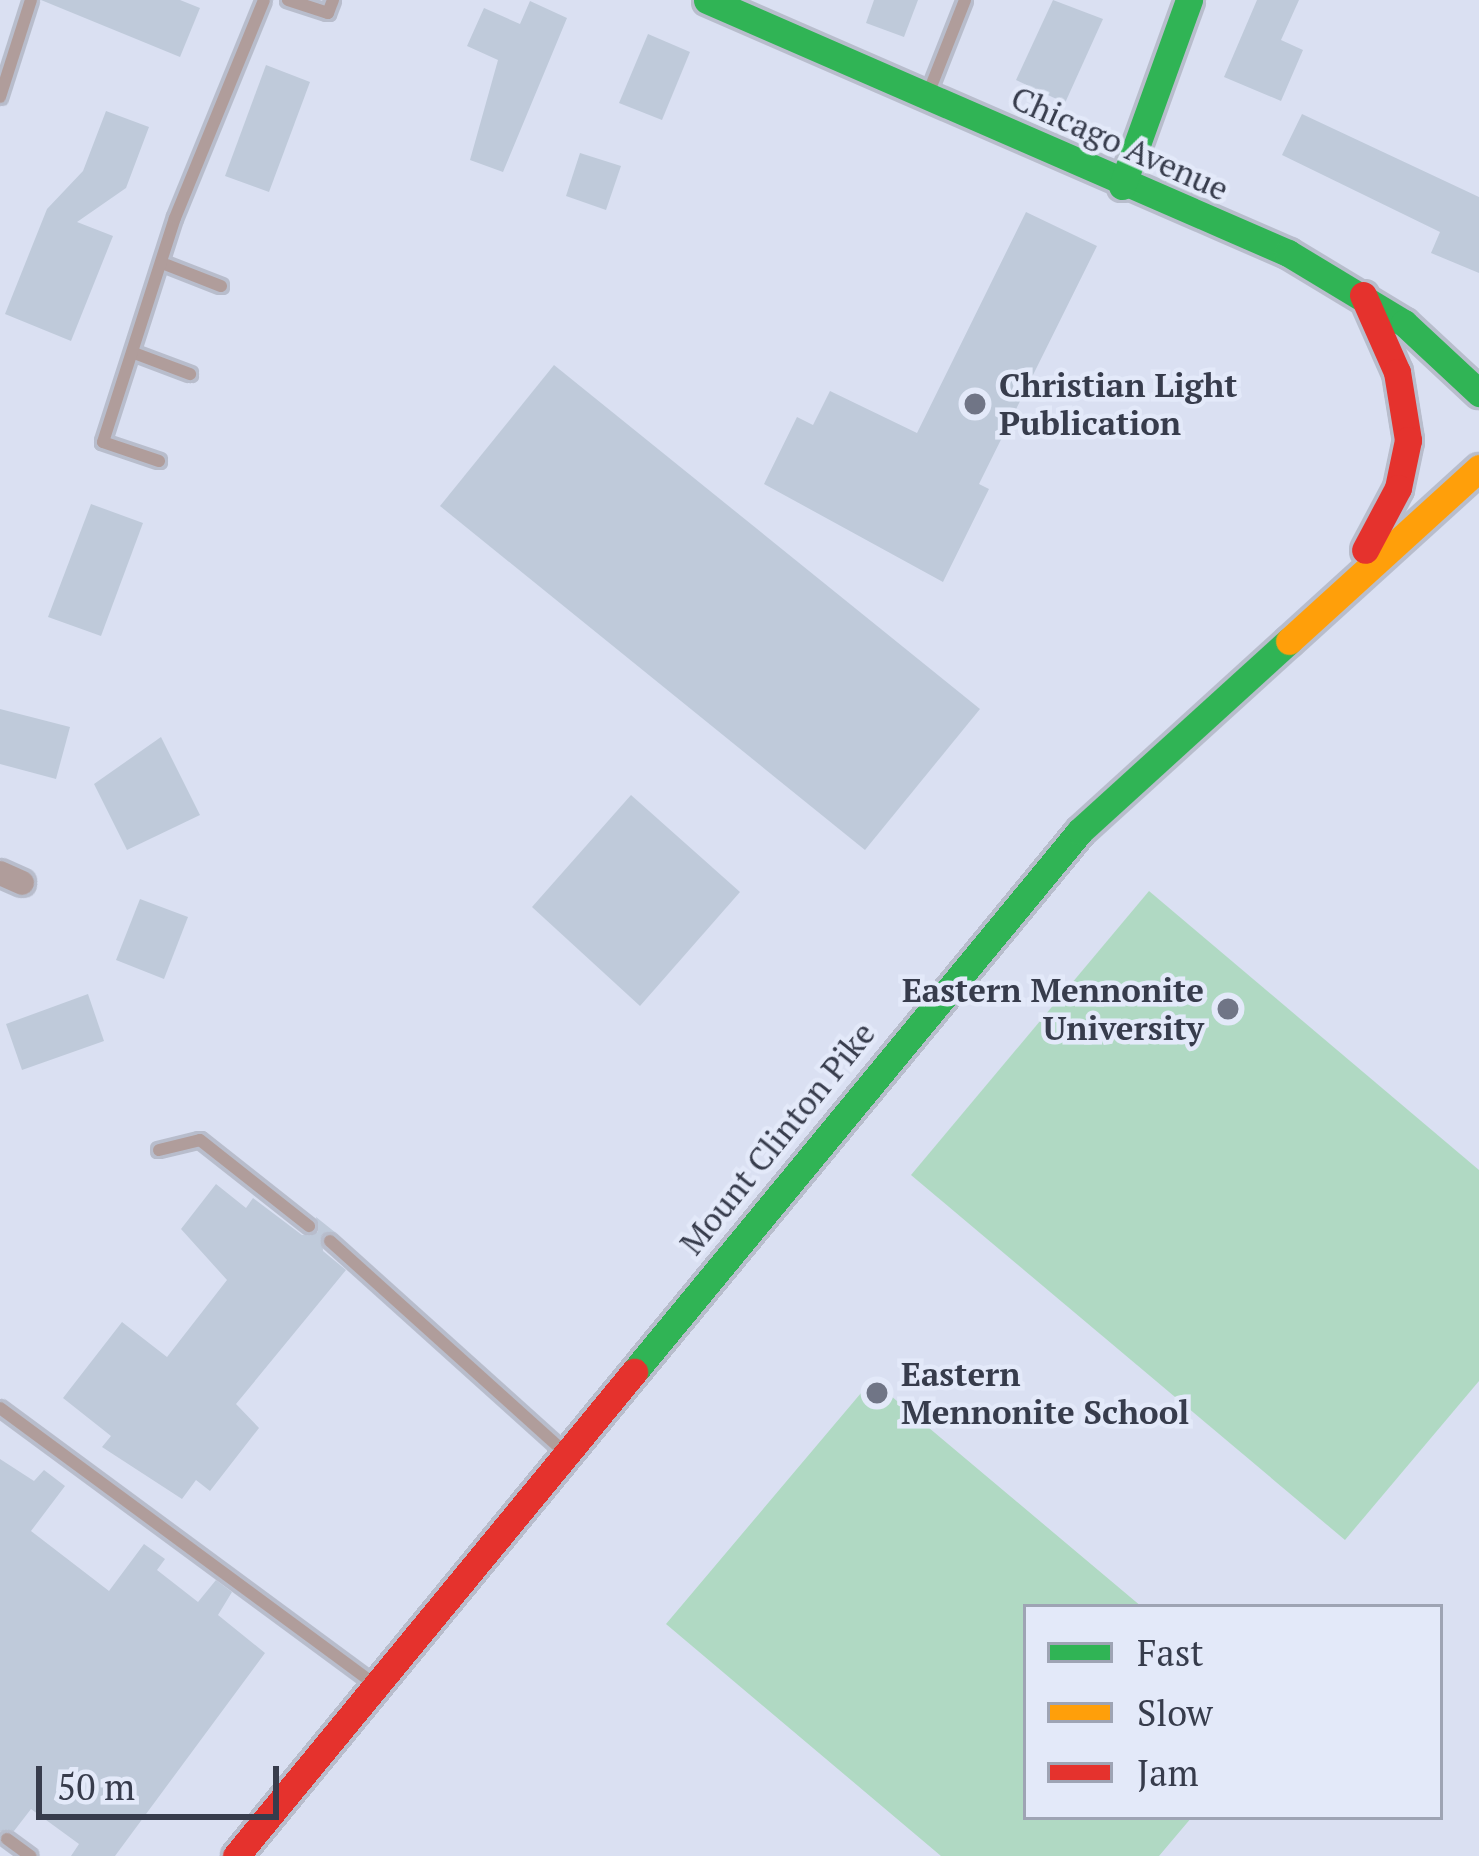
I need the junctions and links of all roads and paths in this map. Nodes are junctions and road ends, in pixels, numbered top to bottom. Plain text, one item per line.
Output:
1 (32, 0) edge
2 (264, 0) edge
3 (288, 0) edge
4 (333, 0) edge
5 (707, 0) edge
6 (965, 0) edge
7 (1189, 0) edge
8 (927, 96) junction
9 (0, 97) edge
10 (1122, 186) junction
11 (167, 265) junction
12 (221, 286) dead end
13 (1363, 296) junction
14 (134, 353) junction
15 (190, 374) dead end
16 (1479, 393) edge
17 (159, 461) dead end
18 (1479, 468) edge
19 (1334, 591) junction
20 (159, 1150) dead end
21 (309, 1226) dead end
22 (330, 1241) dead end
23 (1, 1404) edge
24 (565, 1453) junction
25 (376, 1685) junction
26 (7, 1839) dead end
27 (30, 1856) edge
28 (236, 1856) edge

1 - 9 lane
2 - 11 lane
3 - 4 lane
5 - 8 street, Chicago Avenue
6 - 8 lane
7 - 10 street
8 - 10 street, Chicago Avenue
10 - 13 street, Chicago Avenue
11 - 12 lane
11 - 14 lane
13 - 16 street, Chicago Avenue
13 - 19 street
14 - 15 lane
14 - 17 lane
18 - 19 street, Mount Clinton Pike
19 - 24 street, Mount Clinton Pike
20 - 21 lane
22 - 24 lane
23 - 25 lane
24 - 25 street, Mount Clinton Pike
25 - 28 street, Mount Clinton Pike
26 - 27 lane

